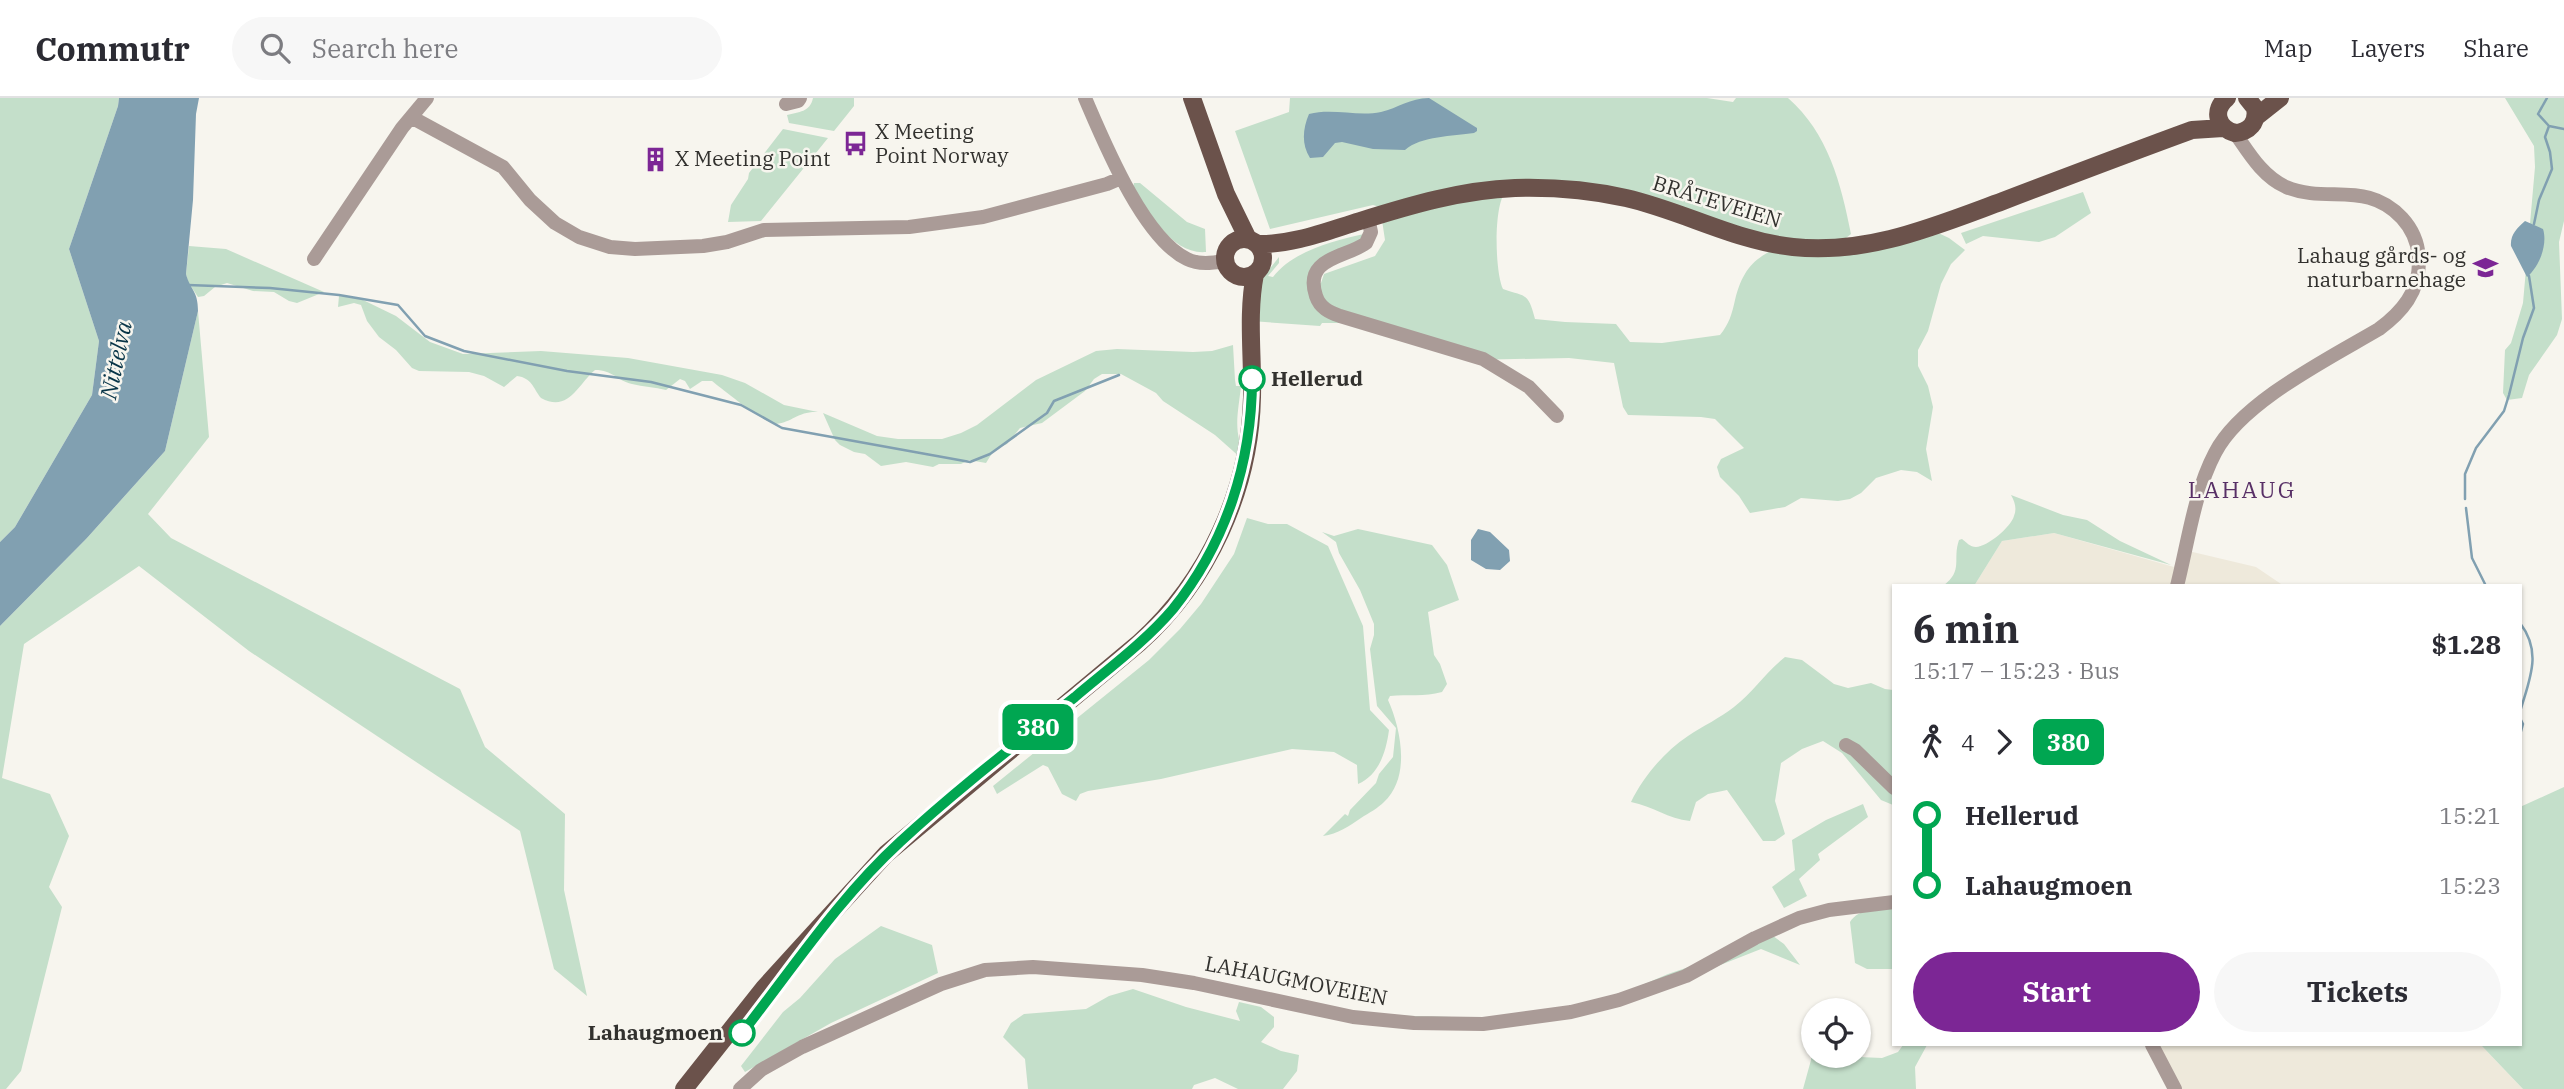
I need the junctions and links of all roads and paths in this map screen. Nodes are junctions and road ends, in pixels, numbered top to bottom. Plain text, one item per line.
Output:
1 (427, 98) edge
2 (1085, 98) edge
3 (1192, 98) edge
4 (2270, 98) edge
5 (2280, 98) edge
6 (2238, 114) edge
7 (411, 117) junction
8 (1121, 178) junction
9 (1368, 218) junction
10 (1300, 240) junction
11 (1246, 242) junction
12 (314, 258) dead end
13 (1224, 261) junction
14 (1259, 268) junction
15 (1237, 276) junction
16 (1249, 323) junction
17 (1557, 416) dead end
18 (2178, 584) edge
19 (1846, 745) dead end
20 (1892, 786) edge
21 (1892, 902) edge
22 (820, 929) junction
23 (2153, 1046) edge
24 (684, 1089) edge
25 (698, 1089) edge
26 (740, 1089) edge
27 (2175, 1089) edge

1 - 7 street
2 - 8 street
3 - 11 main road
4 - 6 main road
5 - 6 main road, BRÅTEVEIEN
6 - 9 main road, BRÅTEVEIEN
6 - 18 street
7 - 8 street
7 - 12 street
8 - 13 street
9 - 10 main road, BRÅTEVEIEN
9 - 17 street
10 - 11 main road, BRÅTEVEIEN
10 - 14 main road, BRÅTEVEIEN
11 - 13 main road
11 - 14 main road
13 - 15 main road
14 - 15 main road
14 - 16 main road
15 - 16 main road
16 - 22 main road
19 - 20 street
21 - 26 street, LAHAUGMOVEIEN
22 - 24 main road
22 - 25 main road
23 - 27 street

